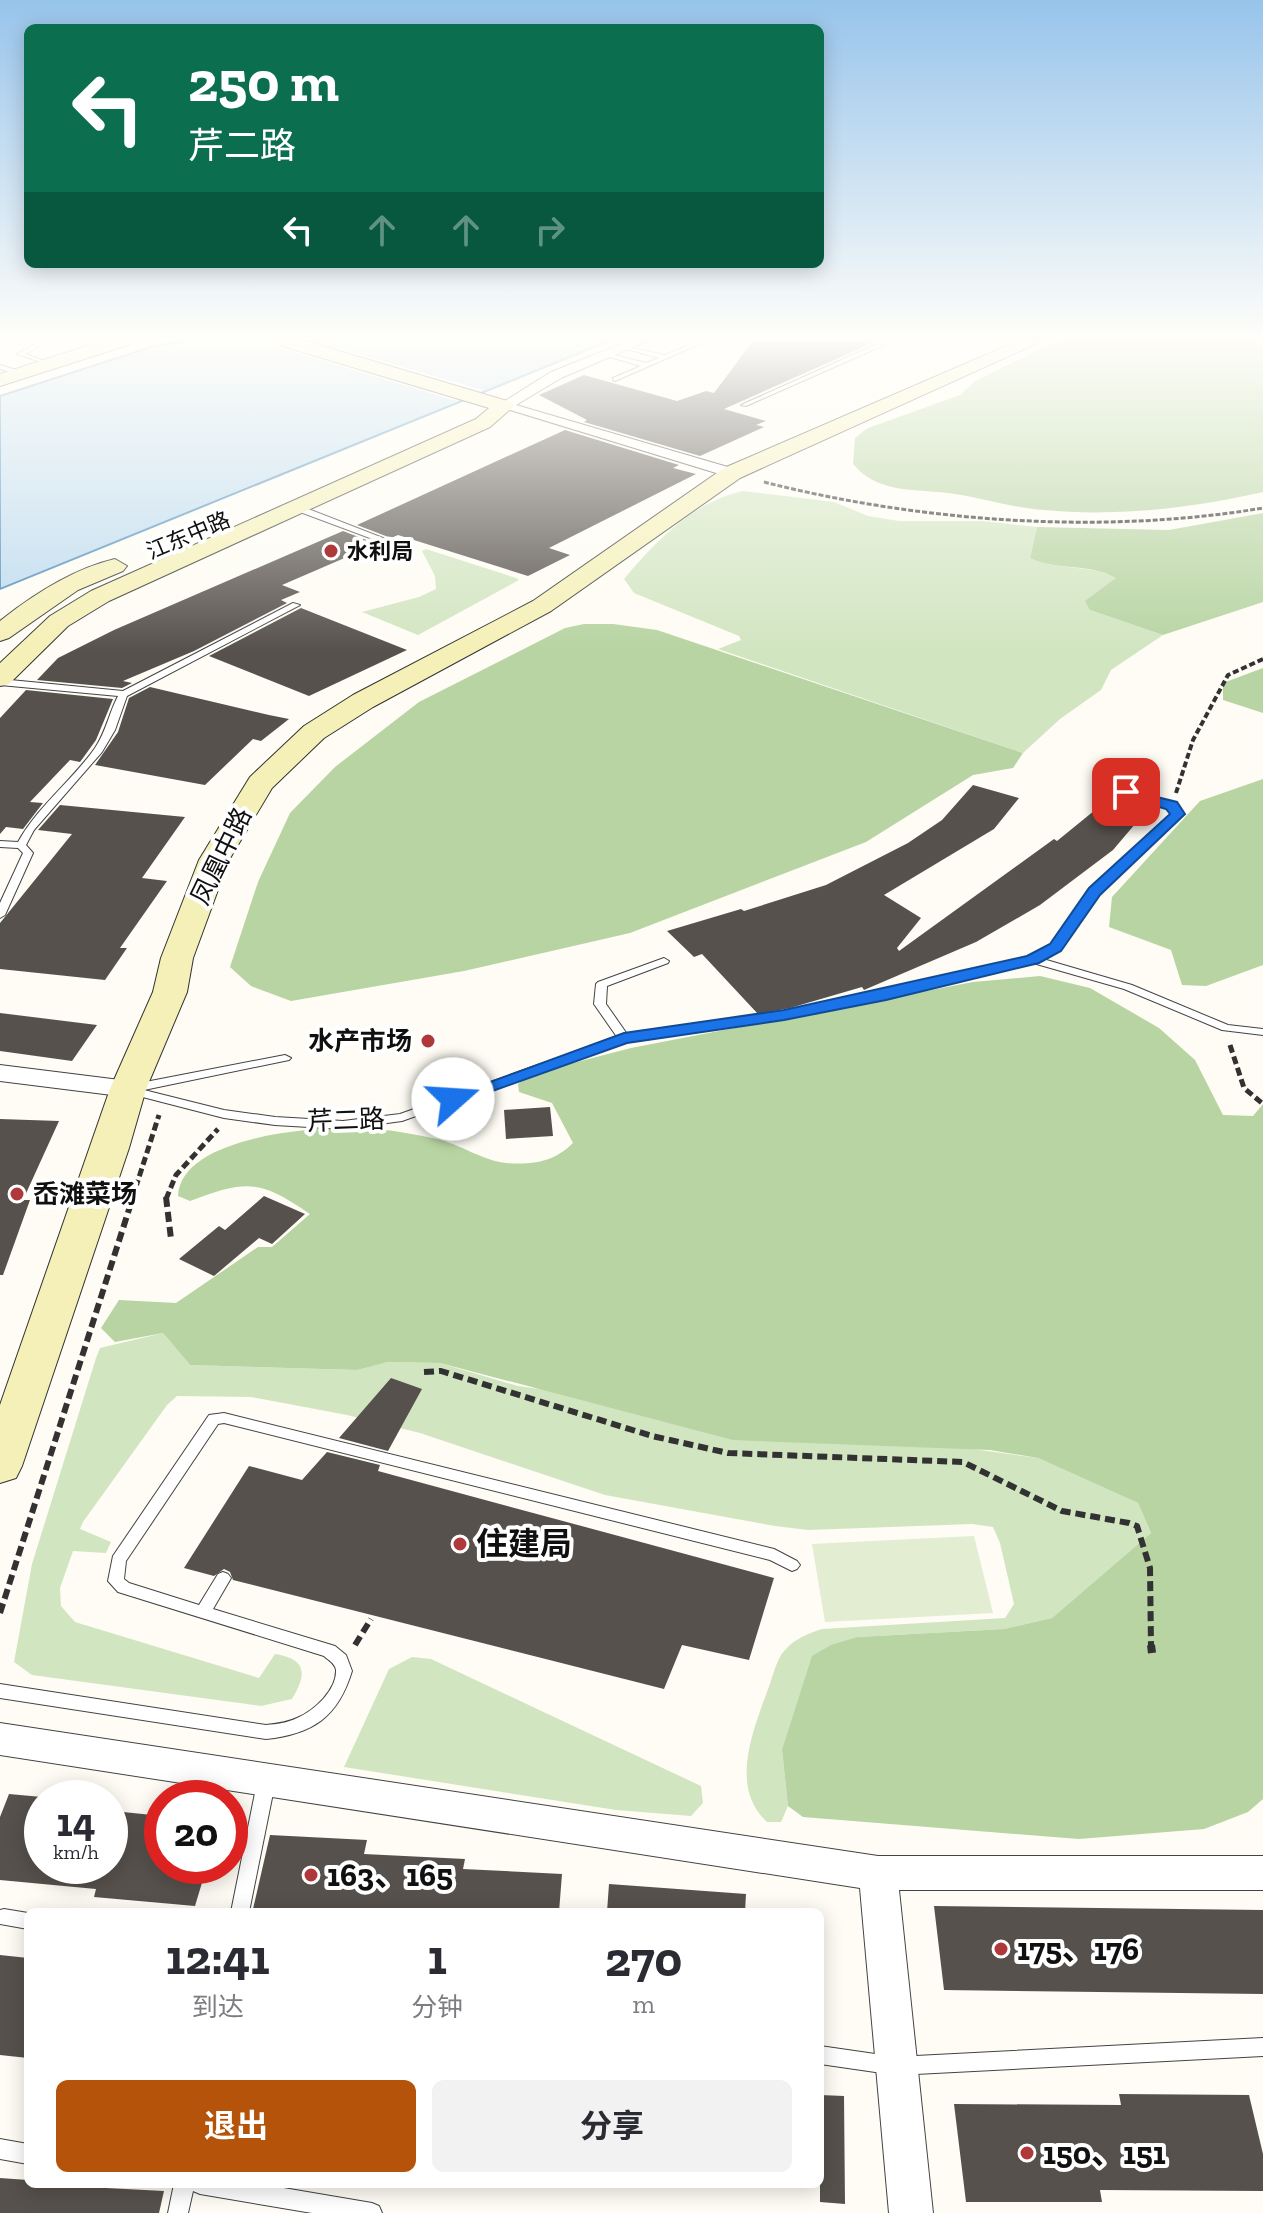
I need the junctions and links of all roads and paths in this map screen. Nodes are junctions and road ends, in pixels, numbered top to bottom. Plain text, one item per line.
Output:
1 (400, 444) edge
2 (435, 444) edge
3 (634, 444) edge
4 (798, 444) edge
5 (732, 473) junction
6 (295, 507) junction
7 (1263, 508) edge
8 (397, 545) dead end
9 (296, 605) dead end
10 (59, 621) junction
11 (1, 633) edge
12 (1263, 659) edge
13 (0, 680) edge
14 (124, 694) junction
15 (1126, 792) dead end
16 (1177, 809) junction
17 (0, 844) edge
18 (21, 845) junction
19 (0, 915) edge
20 (1033, 960) junction
21 (664, 961) dead end
22 (1226, 1028) junction
23 (1263, 1032) edge
24 (624, 1038) junction
25 (285, 1058) dead end
26 (0, 1073) edge
27 (146, 1093) junction
28 (1263, 1104) edge
29 (224, 1114) junction
30 (171, 1239) dead end
31 (424, 1372) dead end
32 (0, 1466) edge
33 (792, 1565) dead end
34 (223, 1578) dead end
35 (203, 1611) junction
36 (0, 1613) edge
37 (371, 1619) dead end
38 (1152, 1653) dead end
39 (340, 1660) junction
40 (0, 1691) edge
41 (0, 1739) edge
42 (266, 1783) junction
43 (878, 1873) junction
44 (1263, 1873) edge
45 (241, 1908) edge
46 (4, 1917) dead end
47 (24, 1920) edge
48 (1263, 2047) edge
49 (824, 2056) edge
50 (896, 2066) junction
51 (0, 2149) edge
52 (24, 2153) edge
53 (183, 2188) edge
54 (224, 2188) edge
55 (178, 2213) edge
56 (372, 2213) edge
57 (911, 2213) edge

1 - 11 street, 江东中路
2 - 6 street, 江东中路
3 - 5 street
4 - 5 street
5 - 7 path
5 - 27 street
6 - 8 lane
6 - 10 street, 江东中路
9 - 14 lane
10 - 11 street
10 - 13 street
12 - 16 path
13 - 14 lane
14 - 18 lane
15 - 16 lane
16 - 20 lane, 芹二路
17 - 18 lane
18 - 19 lane
20 - 22 lane
20 - 24 lane, 芹二路
21 - 24 lane
22 - 23 lane
22 - 28 path
24 - 29 lane, 芹二路
25 - 27 lane
26 - 27 street, 芹二路
27 - 29 lane, 芹二路
27 - 32 street
27 - 36 path
29 - 30 path
31 - 38 path
33 - 35 lane
34 - 35 lane
35 - 39 lane
37 - 39 path
39 - 40 lane
41 - 42 street
42 - 43 street
42 - 45 lane
43 - 44 street
43 - 50 street
46 - 47 lane
48 - 50 lane
49 - 50 lane
50 - 57 street
51 - 52 lane
53 - 55 lane
54 - 56 lane

